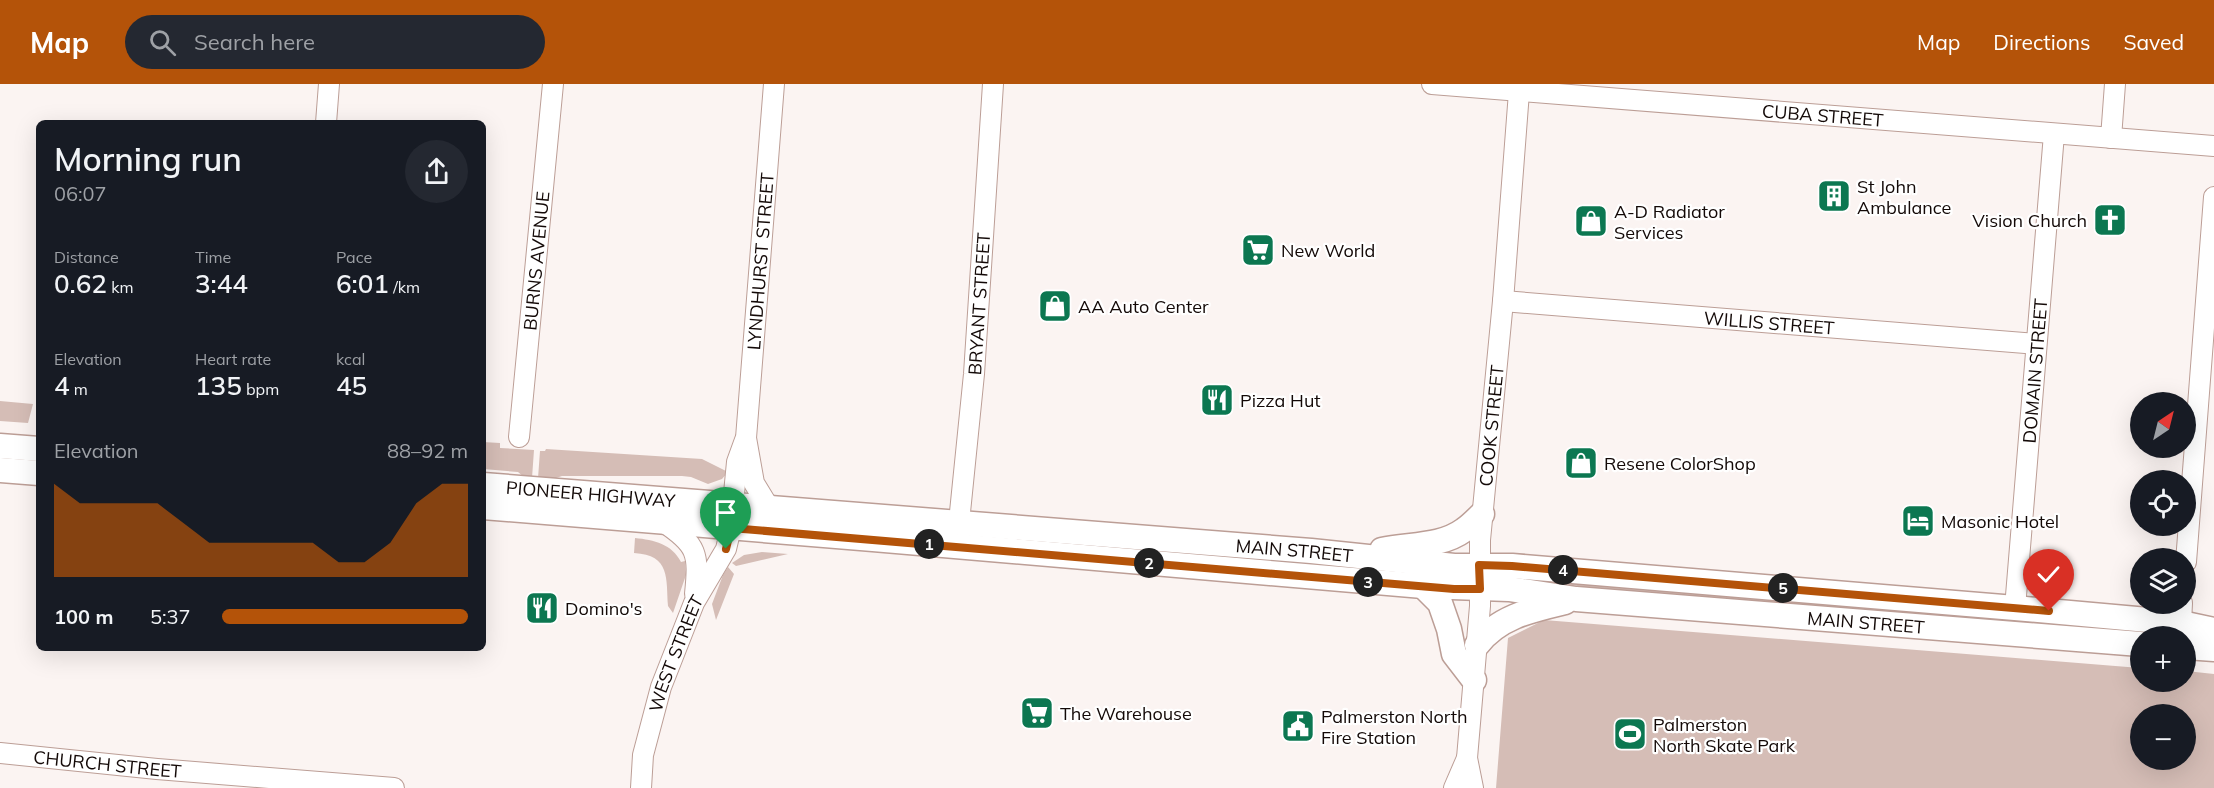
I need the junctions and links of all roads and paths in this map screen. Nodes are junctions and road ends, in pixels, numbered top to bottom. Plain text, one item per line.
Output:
1 (329, 84) edge
2 (553, 84) edge
3 (774, 84) edge
4 (993, 84) edge
5 (1432, 84) edge
6 (2115, 84) edge
7 (1519, 92) junction
8 (326, 120) edge
9 (2054, 134) junction
10 (2111, 138) junction
11 (2214, 146) edge
12 (2214, 198) edge
13 (1503, 301) junction
14 (2036, 344) junction
15 (519, 437) dead end
16 (746, 438) junction
17 (0, 446) edge
18 (36, 449) edge
19 (0, 470) edge
20 (36, 473) edge
21 (600, 494) junction
22 (487, 496) edge
23 (733, 504) junction
24 (768, 506) junction
25 (1482, 514) junction
26 (663, 522) junction
27 (959, 522) junction
28 (731, 528) junction
29 (873, 538) junction
30 (2187, 548) edge
31 (1359, 555) junction
32 (1479, 565) junction
33 (1423, 586) junction
34 (1480, 589) junction
35 (1576, 599) junction
36 (694, 603) junction
37 (2015, 608) junction
38 (2130, 611) edge
39 (2183, 614) edge
40 (2214, 630) edge
41 (2130, 643) edge
42 (1477, 645) junction
43 (2196, 648) edge
44 (2214, 649) edge
45 (1474, 680) junction
46 (0, 753) edge
47 (1467, 758) junction
48 (156, 779) edge
49 (271, 783) edge
50 (394, 788) edge
51 (641, 788) edge
52 (1454, 788) edge
53 (1473, 788) edge

1 - 8 street
2 - 15 street, BURNS AVENUE
3 - 16 street, LYNDHURST STREET
4 - 27 street, BRYANT STREET
5 - 7 street, CUBA STREET
6 - 10 street
7 - 9 street, CUBA STREET
7 - 13 street, COOK STREET
9 - 10 street, CUBA STREET
9 - 14 street, DOMAIN STREET
10 - 11 street, CUBA STREET
12 - 30 street
13 - 14 street, WILLIS STREET
13 - 25 street, COOK STREET
14 - 37 street, DOMAIN STREET
16 - 23 street, LYNDHURST STREET
16 - 24 street, LYNDHURST STREET
17 - 18 main road
19 - 20 main road
21 - 22 main road, PIONEER HIGHWAY
21 - 23 main road, PIONEER HIGHWAY
21 - 28 main road
22 - 26 main road, PIONEER HIGHWAY
23 - 24 main road, MAIN STREET
23 - 29 main road
24 - 27 main road, MAIN STREET
25 - 31 main road
25 - 32 street, COOK STREET
26 - 28 main road, PIONEER HIGHWAY
26 - 36 street
27 - 31 main road, MAIN STREET
28 - 29 main road, MAIN STREET
28 - 36 street, WEST STREET
29 - 33 main road, MAIN STREET
31 - 32 main road, MAIN STREET
32 - 34 street, COOK STREET
32 - 37 main road, MAIN STREET
33 - 34 main road, MAIN STREET
33 - 45 main road
34 - 35 main road, MAIN STREET
34 - 42 street, COOK STREET
35 - 41 main road, MAIN STREET
35 - 42 main road
36 - 51 street, WEST STREET
37 - 38 main road, MAIN STREET
39 - 40 main road, MAIN STREET
42 - 45 street, COOK STREET
43 - 44 main road
45 - 47 street, COOK STREET
46 - 48 street, CHURCH STREET
47 - 52 street, COOK STREET
47 - 53 street, COOK STREET
48 - 49 street, CHURCH STREET
49 - 50 street, CHURCH STREET

